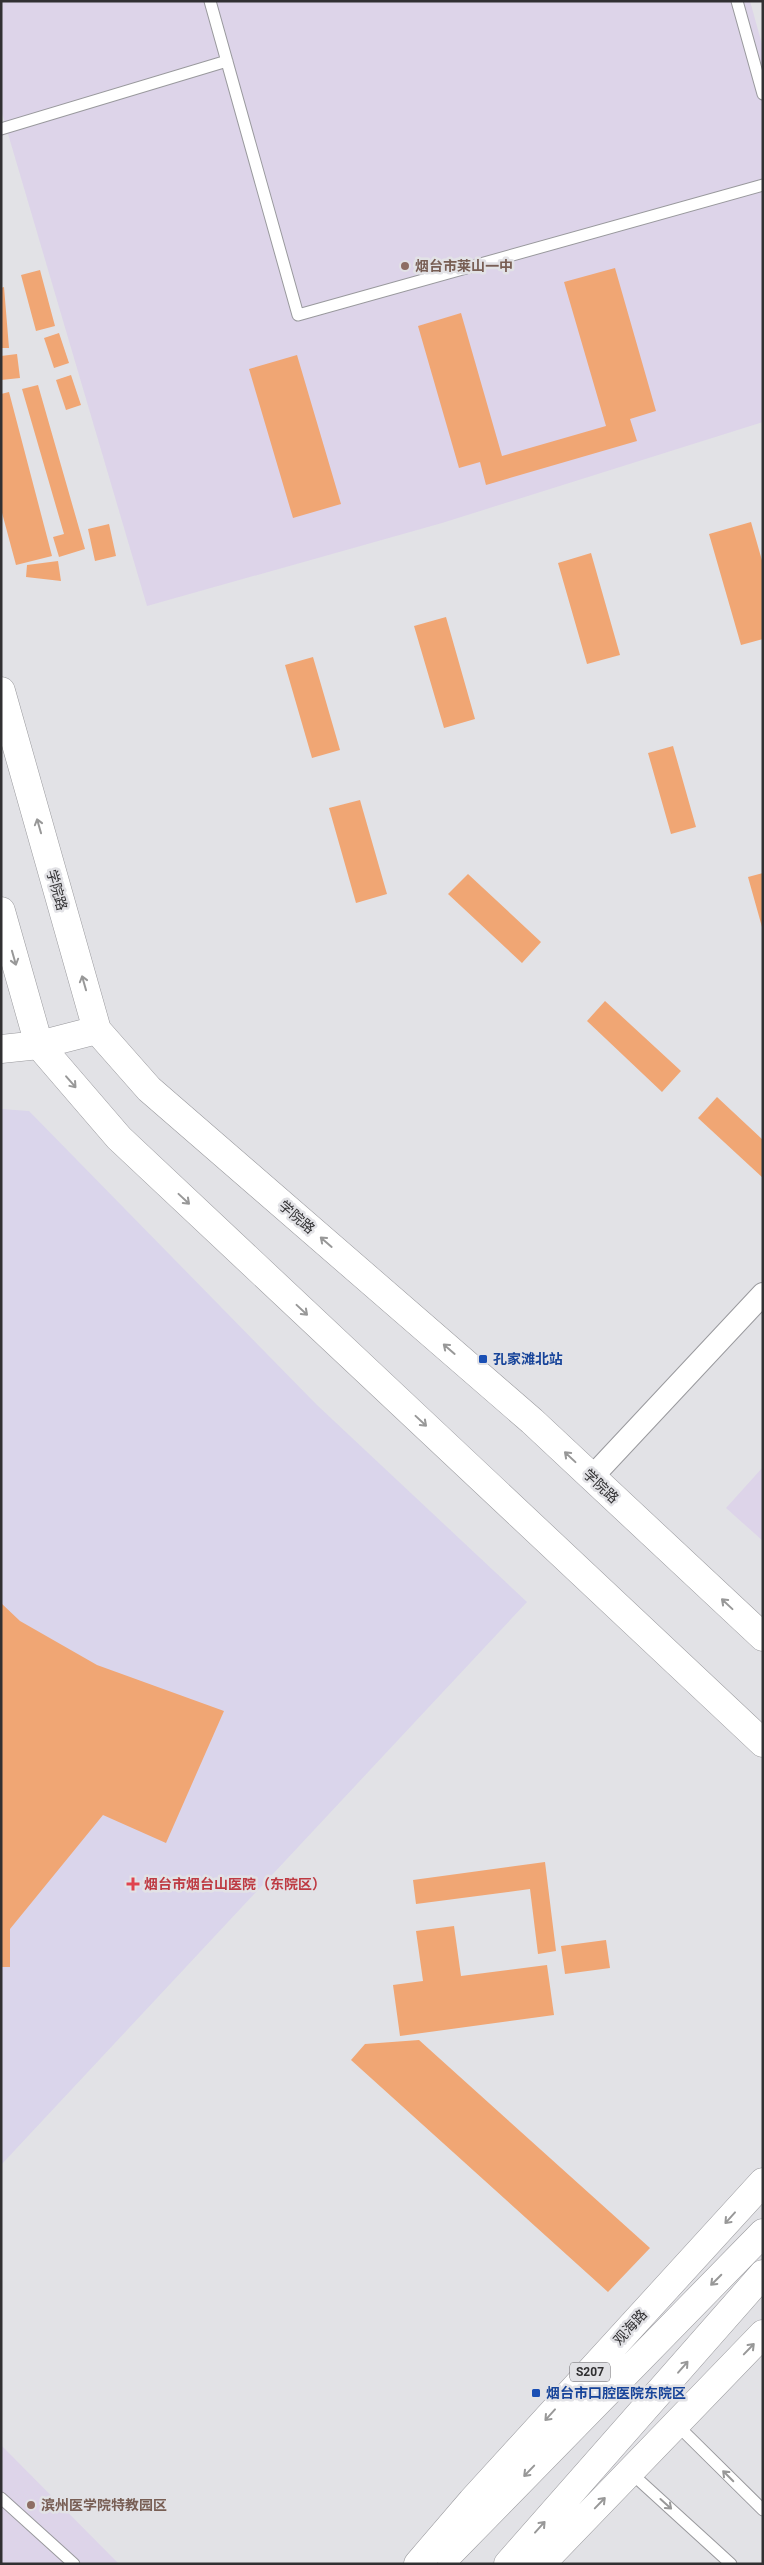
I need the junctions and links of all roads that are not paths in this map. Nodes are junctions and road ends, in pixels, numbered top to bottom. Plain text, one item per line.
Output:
1 (210, 1) edge
2 (737, 1) edge
3 (228, 61) junction
4 (763, 94) edge
5 (1, 129) edge
6 (763, 184) edge
7 (1, 691) edge
8 (1, 911) edge
9 (97, 1030) junction
10 (39, 1045) junction
11 (1, 1049) edge
12 (763, 1294) edge
13 (592, 1477) junction
14 (763, 1637) edge
15 (763, 1743) edge
16 (763, 2182) edge
17 (763, 2233) edge
18 (763, 2274) edge
19 (763, 2334) edge
20 (676, 2424) junction
21 (630, 2472) junction
22 (1, 2498) edge
23 (763, 2510) edge
24 (74, 2564) edge
25 (418, 2564) edge
26 (439, 2564) edge
27 (508, 2564) edge
28 (541, 2564) edge
29 (731, 2564) edge

1 - 3 lane
2 - 4 lane
3 - 5 lane
3 - 6 lane
9 -> 7 main road, 学院路
8 -> 10 main road
9 - 10 main road
13 -> 9 main road, 学院路
10 - 11 main road
10 -> 15 main road
12 - 13 street
14 -> 13 main road, 学院路
16 -> 25 main road, 观海路 / S207
17 -> 26 main road, 观海路
27 -> 18 main road
20 -> 19 main road
20 - 21 main road
23 -> 20 lane
28 -> 21 main road
21 -> 29 lane
22 - 24 lane

